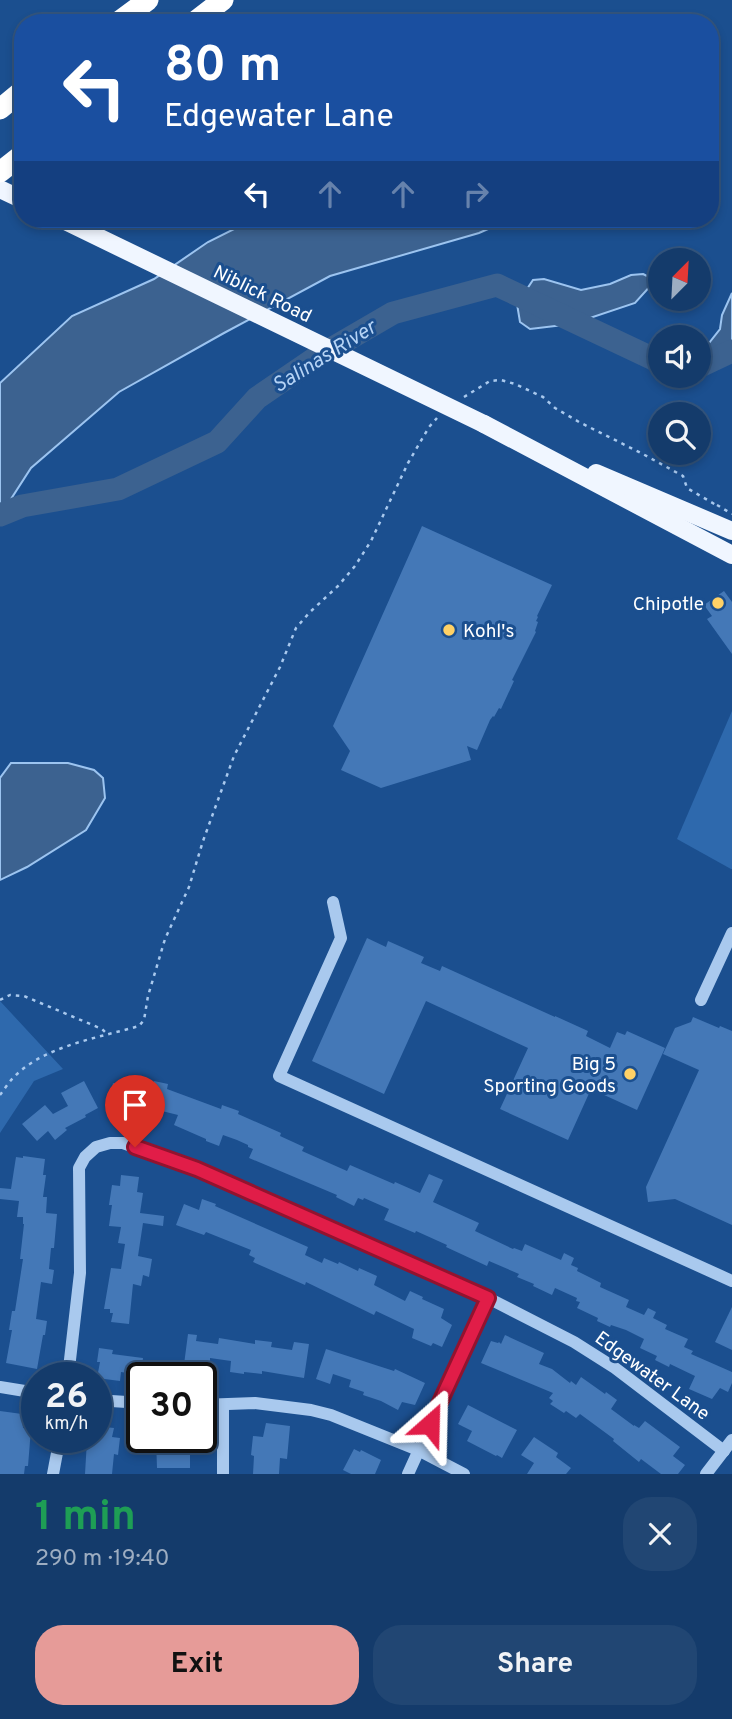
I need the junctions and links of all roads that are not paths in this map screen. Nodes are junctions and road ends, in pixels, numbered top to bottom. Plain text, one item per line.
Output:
1 (129, 0) edge
2 (148, 0) edge
3 (223, 0) edge
4 (113, 14) edge
5 (129, 14) edge
6 (205, 14) edge
7 (14, 99) edge
8 (0, 110) edge
9 (14, 161) edge
10 (0, 172) edge
11 (80, 228) edge
12 (484, 424) junction
13 (732, 531) edge
14 (732, 555) edge
15 (333, 902) dead end
16 (732, 933) edge
17 (701, 1000) dead end
18 (732, 1281) edge
19 (488, 1298) junction
20 (70, 1362) edge
21 (0, 1387) edge
22 (21, 1390) edge
23 (217, 1405) edge
24 (223, 1405) junction
25 (732, 1440) edge
26 (418, 1450) junction
27 (724, 1451) junction
28 (57, 1453) edge
29 (53, 1474) edge
30 (223, 1474) edge
31 (408, 1474) edge
32 (464, 1474) edge
33 (706, 1474) edge

1 - 4 highway
2 - 5 highway
3 - 6 highway
7 - 8 highway
9 - 10 highway
11 - 12 main road, Niblick Road, bridge
12 - 13 main road, Niblick Road
12 - 14 main road, Niblick Road
15 - 18 street
16 - 17 street
19 - 20 street, Edgewater Lane
19 - 26 street
19 - 27 street, Edgewater Lane
21 - 22 street
23 - 24 street
24 - 26 street
24 - 30 street
25 - 27 street
26 - 31 street
26 - 32 street
27 - 33 street
28 - 29 street

